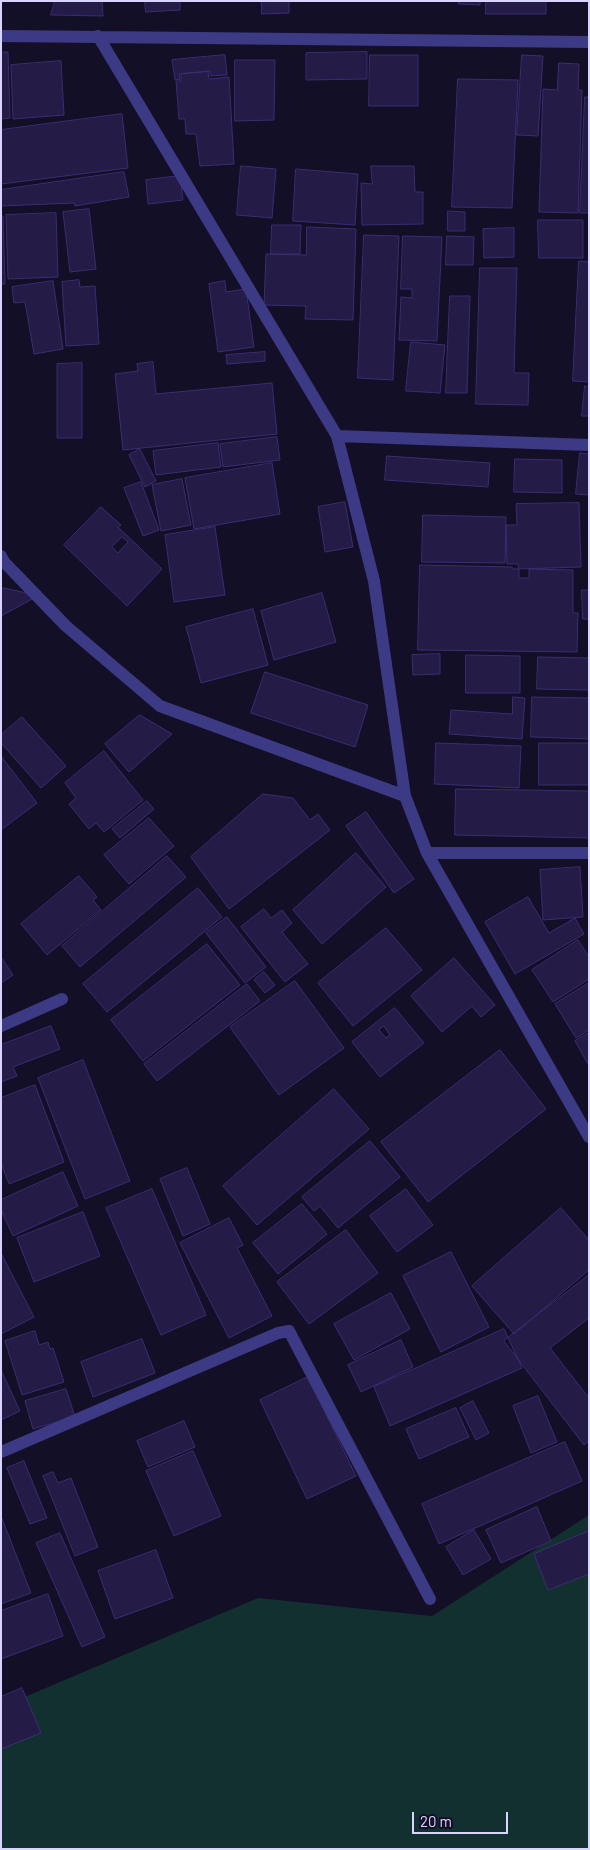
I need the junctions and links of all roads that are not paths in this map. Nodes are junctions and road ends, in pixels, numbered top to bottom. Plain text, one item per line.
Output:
1 (1, 36) edge
2 (98, 36) junction
3 (587, 39) edge
4 (337, 436) junction
5 (589, 446) edge
6 (2, 560) edge
7 (405, 796) junction
8 (589, 853) edge
9 (427, 854) junction
10 (62, 998) dead end
11 (1, 1026) edge
12 (589, 1137) edge
13 (1, 1452) edge
14 (430, 1599) dead end

1 - 2 street
2 - 3 street
2 - 4 street
4 - 5 street
4 - 7 street
6 - 7 street
7 - 9 street
8 - 9 street
9 - 12 street
10 - 11 street
13 - 14 street

